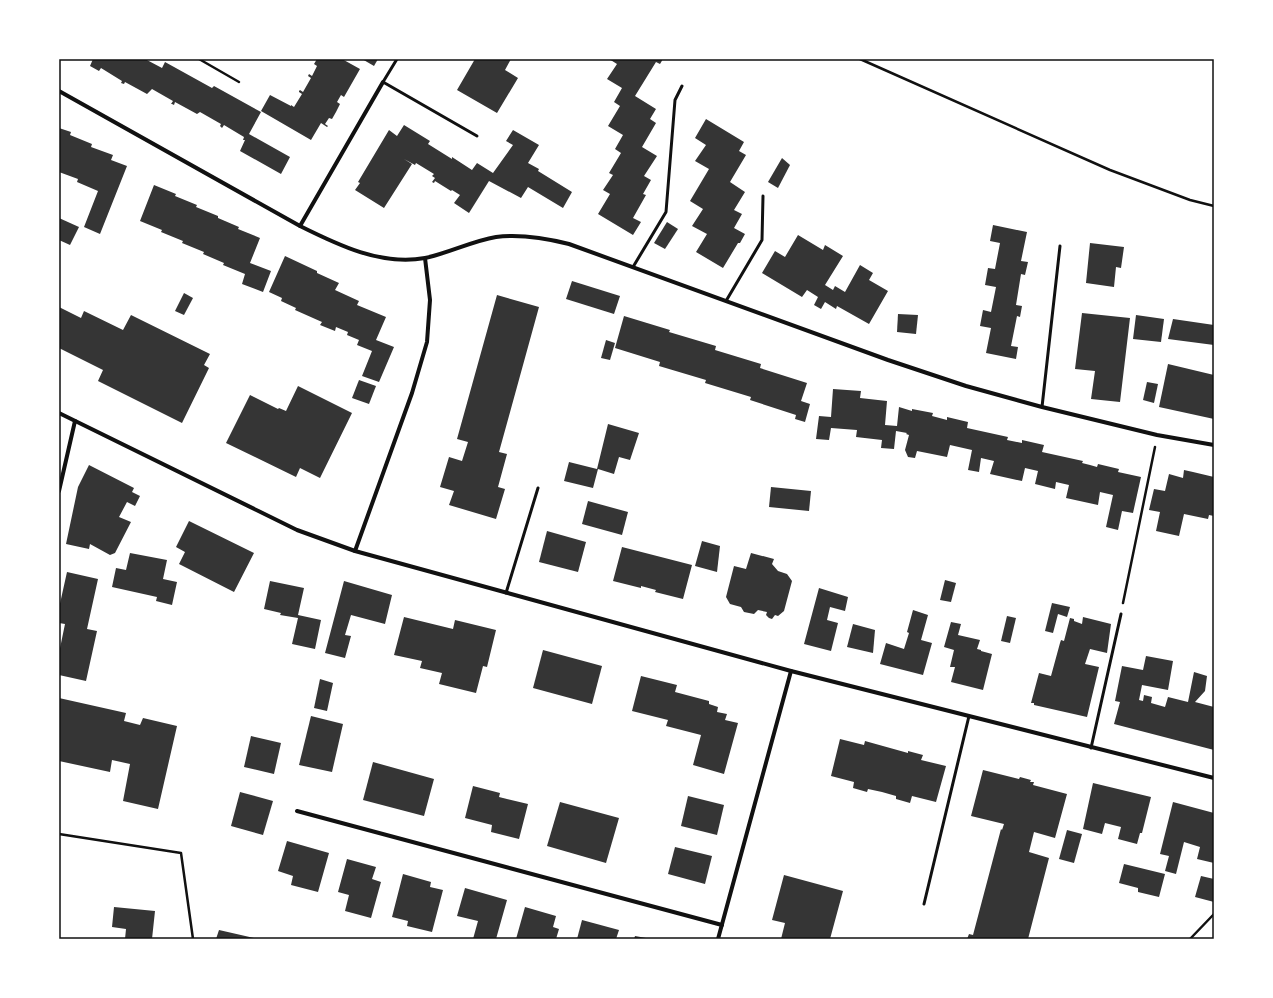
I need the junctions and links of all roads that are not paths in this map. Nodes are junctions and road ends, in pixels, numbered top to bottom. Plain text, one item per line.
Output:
1 (397, 59) edge
2 (383, 82) junction
3 (682, 86) dead end
4 (59, 91) edge
5 (477, 136) dead end
6 (763, 196) dead end
7 (300, 226) junction
8 (1060, 246) dead end
9 (425, 258) junction
10 (633, 267) junction
11 (726, 301) junction
12 (1042, 407) junction
13 (59, 413) edge
14 (75, 421) junction
15 (1214, 445) edge
16 (538, 488) dead end
17 (59, 491) edge
18 (355, 551) junction
19 (506, 593) junction
20 (1121, 614) road end
21 (791, 671) junction
22 (969, 716) junction
23 (1091, 748) junction
24 (1214, 778) edge
25 (297, 811) dead end
26 (924, 904) dead end
27 (722, 925) junction
28 (718, 939) edge

1 - 2 lane
2 - 5 lane
2 - 7 street
3 - 10 lane
4 - 7 street
6 - 11 lane
7 - 9 street
8 - 12 lane
9 - 10 street
9 - 18 street
10 - 11 street
11 - 12 street
12 - 15 street
13 - 14 street
14 - 17 street
14 - 18 street
16 - 19 lane
18 - 19 street
19 - 21 street
20 - 23 lane
21 - 22 street
21 - 27 street
22 - 23 street
22 - 26 lane
23 - 24 street
25 - 27 street
27 - 28 street

